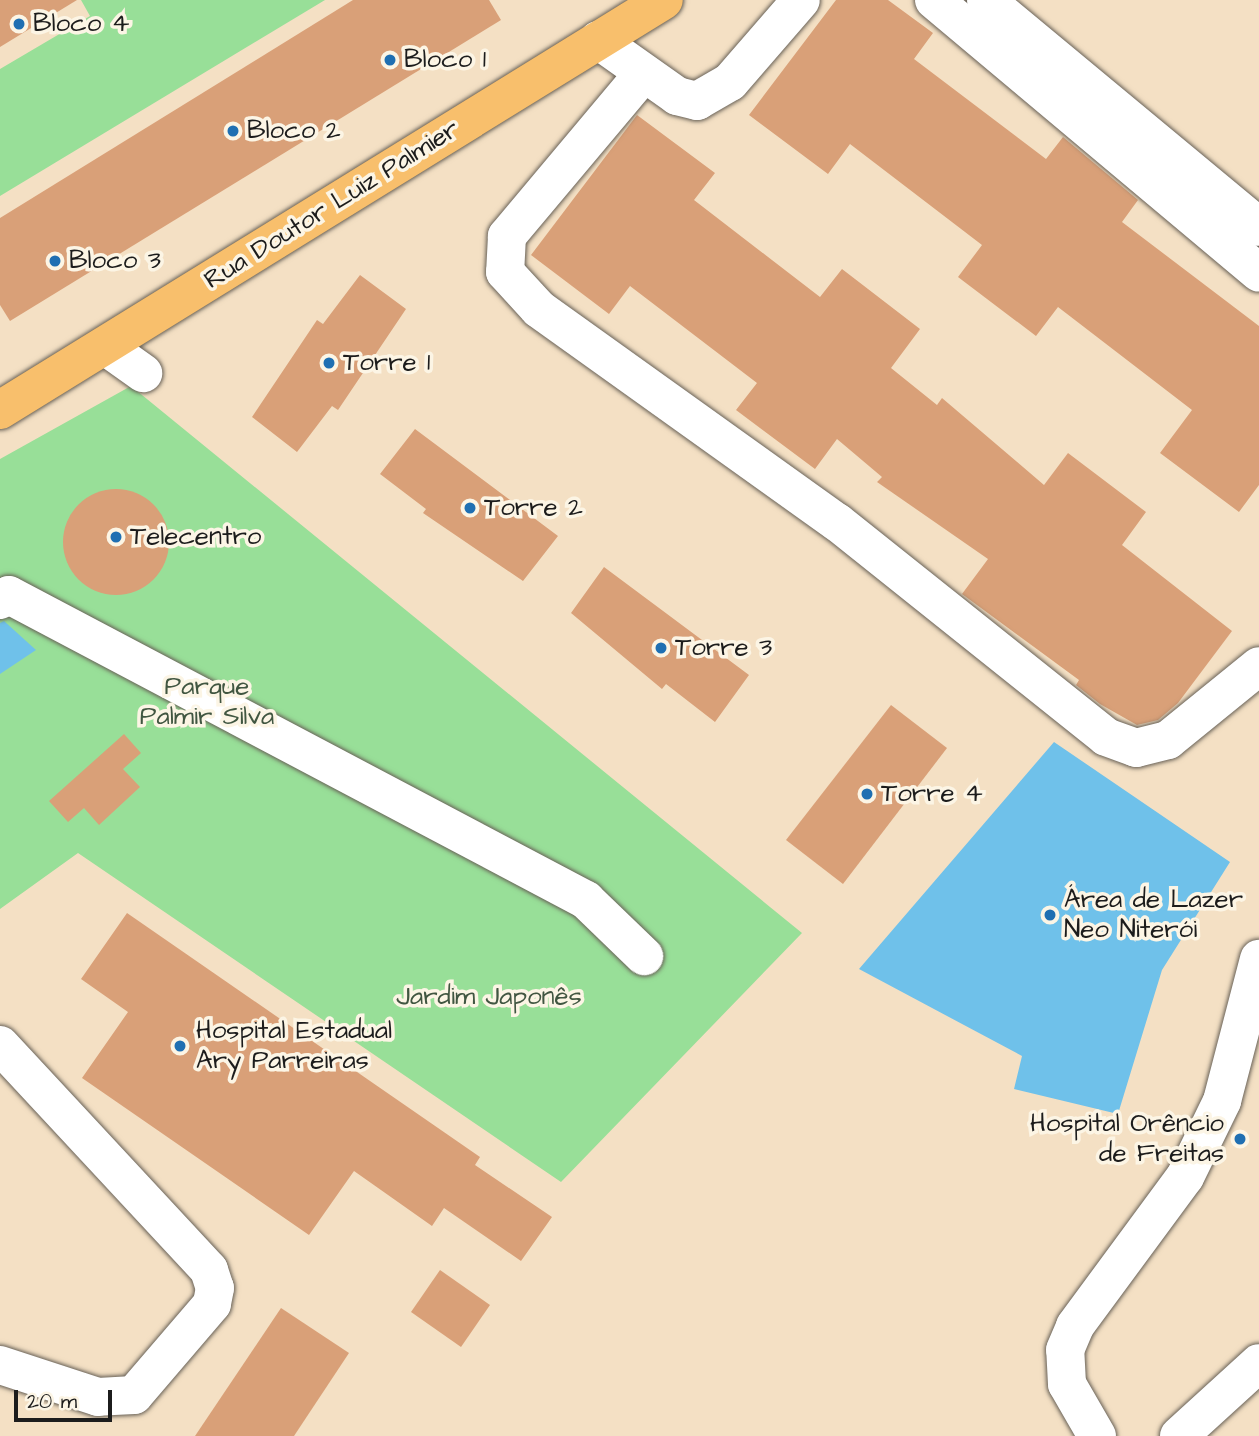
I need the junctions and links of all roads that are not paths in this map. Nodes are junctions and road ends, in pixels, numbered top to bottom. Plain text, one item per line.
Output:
1 (664, 0) edge
2 (801, 0) edge
3 (934, 0) edge
4 (986, 0) edge
5 (598, 40) junction
6 (643, 74) junction
7 (1259, 227) edge
8 (1259, 273) edge
9 (105, 345) junction
10 (143, 373) dead end
11 (0, 410) edge
12 (0, 600) edge
13 (1259, 666) edge
14 (644, 956) dead end
15 (1259, 959) edge
16 (0, 1045) edge
17 (1259, 1363) edge
18 (0, 1365) edge
19 (1097, 1436) edge
20 (1179, 1436) edge

1 - 5 main road, Rua Doutor Luiz Palmier
2 - 6 street
3 - 8 street
4 - 7 street
5 - 6 street
5 - 9 main road, Rua Doutor Luiz Palmier
6 - 13 street
9 - 10 street
9 - 11 main road, Rua Doutor Luiz Palmier
12 - 14 street
15 - 19 street
16 - 18 street
17 - 20 street

